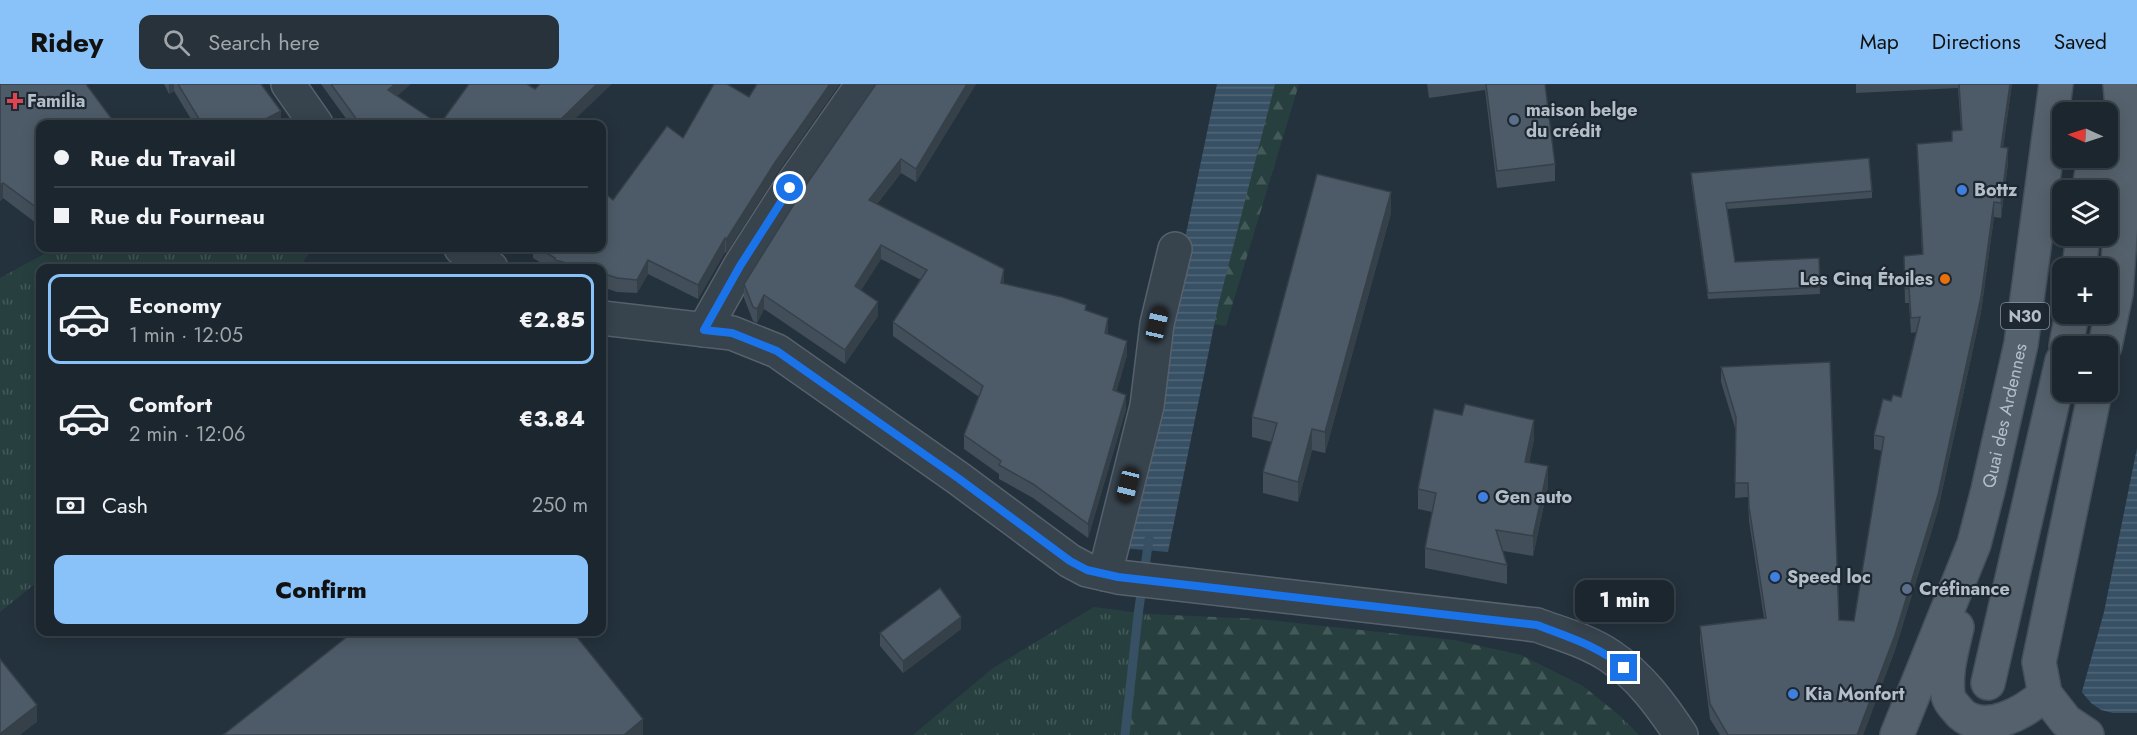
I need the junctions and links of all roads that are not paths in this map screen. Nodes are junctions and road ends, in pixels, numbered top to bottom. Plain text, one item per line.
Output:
1 (288, 84) edge
2 (863, 84) edge
3 (2056, 84) edge
4 (2104, 84) edge
5 (2120, 84) edge
6 (2101, 102) edge
7 (313, 120) edge
8 (1175, 249) dead end
9 (467, 252) edge
10 (485, 264) edge
11 (606, 318) edge
12 (704, 330) junction
13 (2106, 336) edge
14 (2053, 402) edge
15 (2093, 402) edge
16 (1974, 544) junction
17 (1112, 575) junction
18 (1988, 683) dead end
19 (2045, 694) junction
20 (1681, 735) edge
21 (1897, 735) edge
22 (2087, 735) edge

1 - 7 street
2 - 12 street
3 - 16 main road, Quai des Ardennes / N30
4 - 6 main road
5 - 13 main road
8 - 17 street
9 - 10 street
11 - 12 street
12 - 17 street
14 - 18 main road
15 - 19 main road
16 - 19 main road
16 - 21 main road, Quai des Ardennes / N30
17 - 20 street
19 - 22 main road

